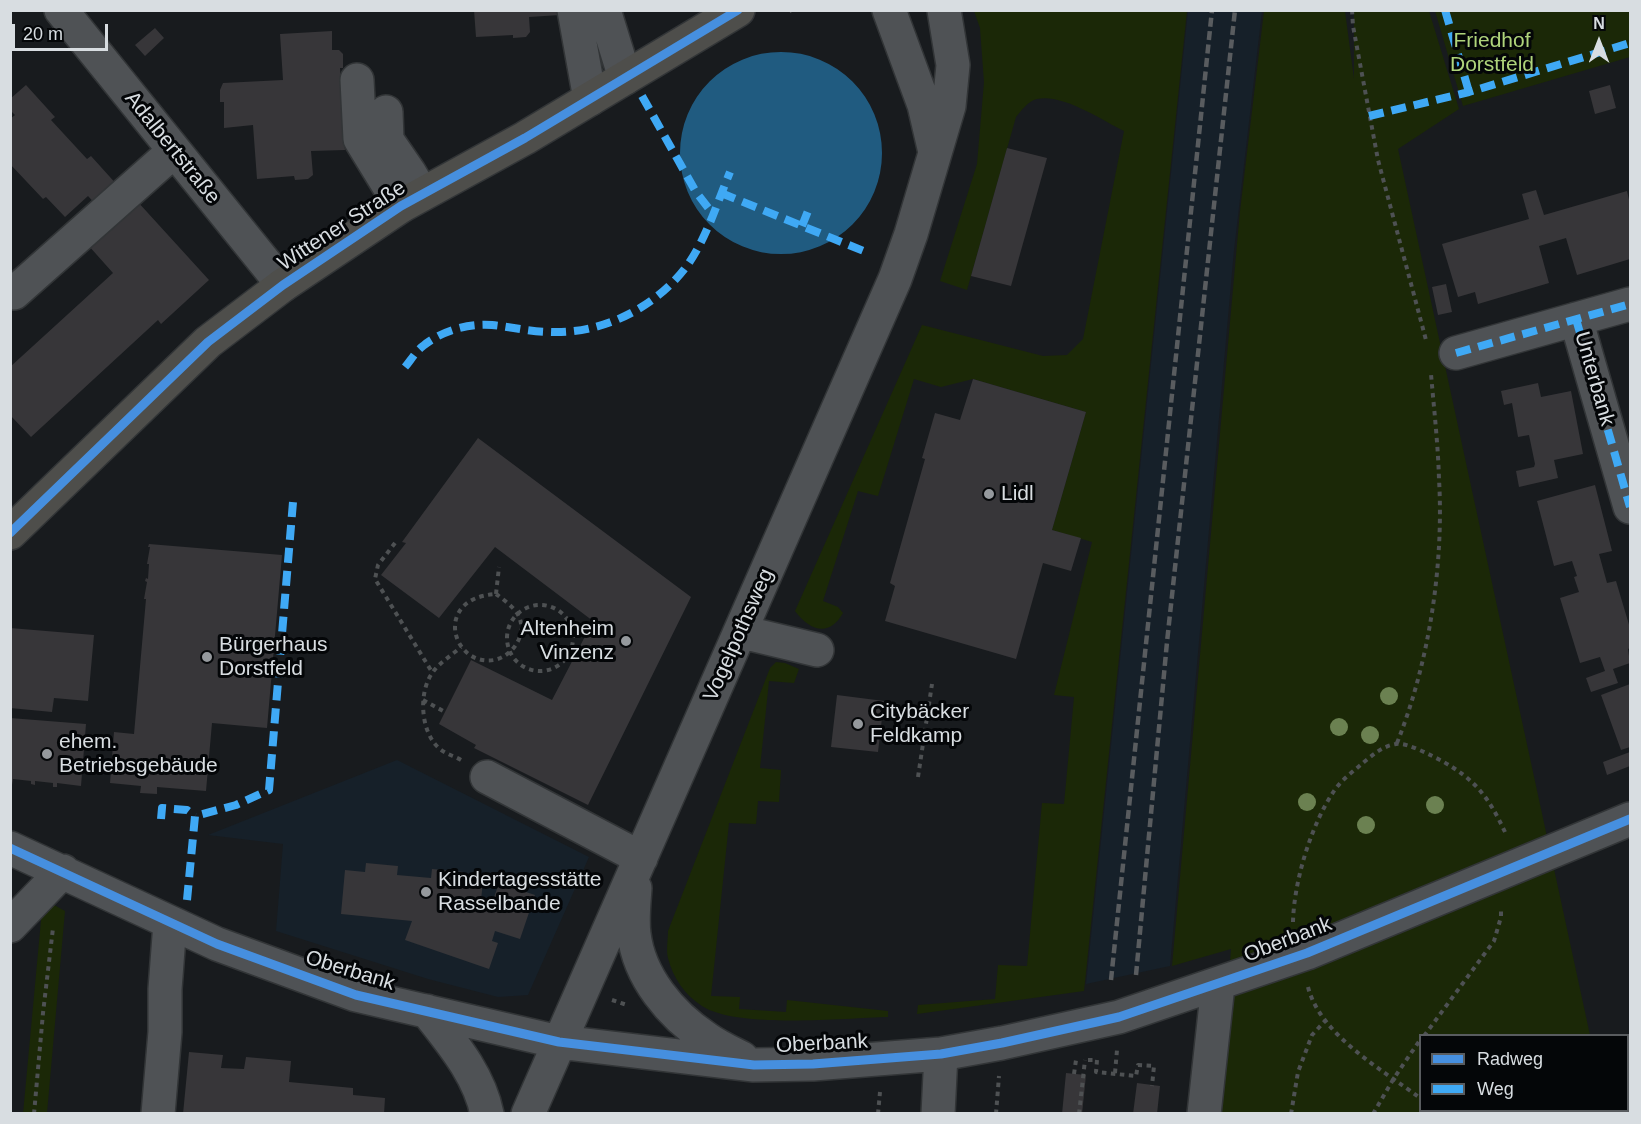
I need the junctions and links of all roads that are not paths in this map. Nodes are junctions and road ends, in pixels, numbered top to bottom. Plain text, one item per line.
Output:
1 (61, 10) edge
2 (574, 10) edge
3 (604, 10) edge
4 (738, 10) edge
5 (889, 10) edge
6 (944, 10) edge
7 (625, 78) junction
8 (357, 80) dead end
9 (590, 99) junction
10 (386, 112) dead end
11 (174, 151) junction
12 (934, 151) junction
13 (412, 200) junction
14 (284, 285) junction
15 (12, 299) edge
16 (1630, 304) edge
17 (1576, 319) junction
18 (1438, 356) road end
19 (1630, 507) edge
20 (10, 533) edge
21 (742, 632) junction
22 (817, 650) dead end
23 (487, 777) road end
24 (1630, 819) edge
25 (10, 848) edge
26 (640, 861) junction
27 (63, 871) junction
28 (170, 922) junction
29 (10, 926) edge
30 (1218, 985) junction
31 (427, 1011) junction
32 (559, 1042) junction
33 (941, 1054) junction
34 (754, 1065) junction
35 (158, 1113) edge
36 (487, 1113) edge
37 (528, 1113) edge
38 (938, 1113) edge
39 (1204, 1113) edge

1 - 11 street, Adalbertstraße
2 - 9 street
3 - 7 street
4 - 7 main road, Wittener Straße
5 - 12 street, Vogelpothsweg
6 - 12 street, Vogelpothsweg
7 - 9 main road, Wittener Straße
8 - 13 street
9 - 13 main road, Wittener Straße
10 - 13 street
11 - 14 street, Adalbertstraße
11 - 15 street
12 - 21 street, Vogelpothsweg
13 - 14 main road, Wittener Straße
14 - 20 main road, Wittener Straße
16 - 17 street, Unterbank
17 - 18 street, Unterbank
17 - 19 street, Unterbank
21 - 22 street
21 - 26 street, Vogelpothsweg
23 - 26 street
24 - 30 street, Oberbank
25 - 27 street, Oberbank
26 - 32 street, Vogelpothsweg
26 - 34 street, Oberbank
27 - 28 street, Oberbank
27 - 29 street
28 - 31 street, Oberbank
28 - 35 street
30 - 33 street, Oberbank
30 - 39 street
31 - 32 street, Oberbank
31 - 36 street
32 - 34 street, Oberbank
32 - 37 street, Vogelpothsweg
33 - 34 street, Oberbank
33 - 38 street

